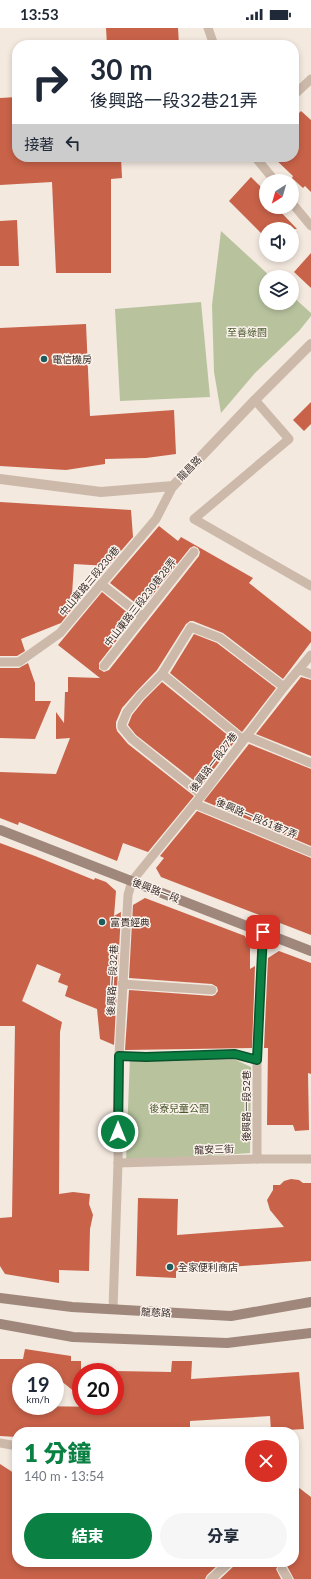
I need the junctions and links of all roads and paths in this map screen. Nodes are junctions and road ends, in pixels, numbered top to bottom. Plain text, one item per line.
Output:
1 (208, 28) edge
2 (212, 40) edge
3 (311, 79) edge
4 (299, 90) edge
5 (260, 162) edge
6 (269, 174) edge
7 (299, 211) edge
8 (311, 226) edge
9 (311, 344) edge
10 (254, 400) junction
11 (0, 479) edge
12 (173, 486) junction
13 (194, 552) dead end
14 (101, 584) junction
15 (311, 586) edge
16 (143, 616) junction
17 (311, 655) edge
18 (0, 662) edge
19 (104, 666) dead end
20 (300, 670) junction
21 (162, 674) junction
22 (311, 674) edge
23 (284, 687) junction
24 (245, 738) junction
25 (311, 763) edge
26 (202, 795) junction
27 (195, 804) junction
28 (0, 830) edge
29 (311, 852) edge
30 (132, 881) junction
31 (263, 932) junction
32 (311, 951) edge
33 (122, 984) junction
34 (212, 990) dead end
35 (119, 1056) junction
36 (257, 1060) junction
37 (257, 1159) junction
38 (311, 1159) edge
39 (118, 1163) junction
40 (0, 1298) edge
41 (311, 1302) edge
42 (113, 1309) junction
43 (0, 1324) edge
44 (311, 1333) edge
45 (0, 1444) edge
46 (12, 1445) edge
47 (224, 1567) edge
48 (282, 1569) dead end
49 (211, 1579) edge
50 (288, 1579) edge

1 - 2 lane
3 - 4 lane
5 - 6 lane
7 - 8 lane
9 - 10 street, 龍昌路
10 - 12 street, 龍昌路
10 - 15 lane
11 - 12 street, 龍昌路
12 - 14 lane, 中山東路三段230巷
13 - 16 lane, 中山東路三段230巷28弄
14 - 16 lane
14 - 18 lane, 中山東路三段230巷
16 - 19 lane, 中山東路三段230巷28弄
17 - 20 lane, 後興路一段27巷
20 - 22 lane
20 - 23 lane, 後興路一段27巷
21 - 23 lane
21 - 24 lane
21 - 26 lane
23 - 24 lane, 後興路一段27巷
24 - 25 lane
24 - 26 lane, 後興路一段27巷
26 - 27 lane, 後興路一段27巷
27 - 29 lane, 後興路一段61巷7弄
27 - 30 lane, 後興路一段27巷
28 - 30 street, 後興路一段
30 - 31 street, 後興路一段
30 - 33 lane, 後興路一段32巷
31 - 32 street, 後興路一段
31 - 36 lane, 後興路一段52巷
33 - 34 lane
33 - 35 lane, 後興路一段32巷
35 - 36 lane
35 - 39 lane, 後興路一段32巷
36 - 37 lane, 後興路一段52巷
37 - 38 lane, 龍安三街
37 - 39 lane, 龍安三街
39 - 42 lane, 後興路一段32巷
40 - 42 street, 龍慈路
41 - 42 street, 龍慈路
43 - 44 street
45 - 46 lane
47 - 49 lane
48 - 50 lane

